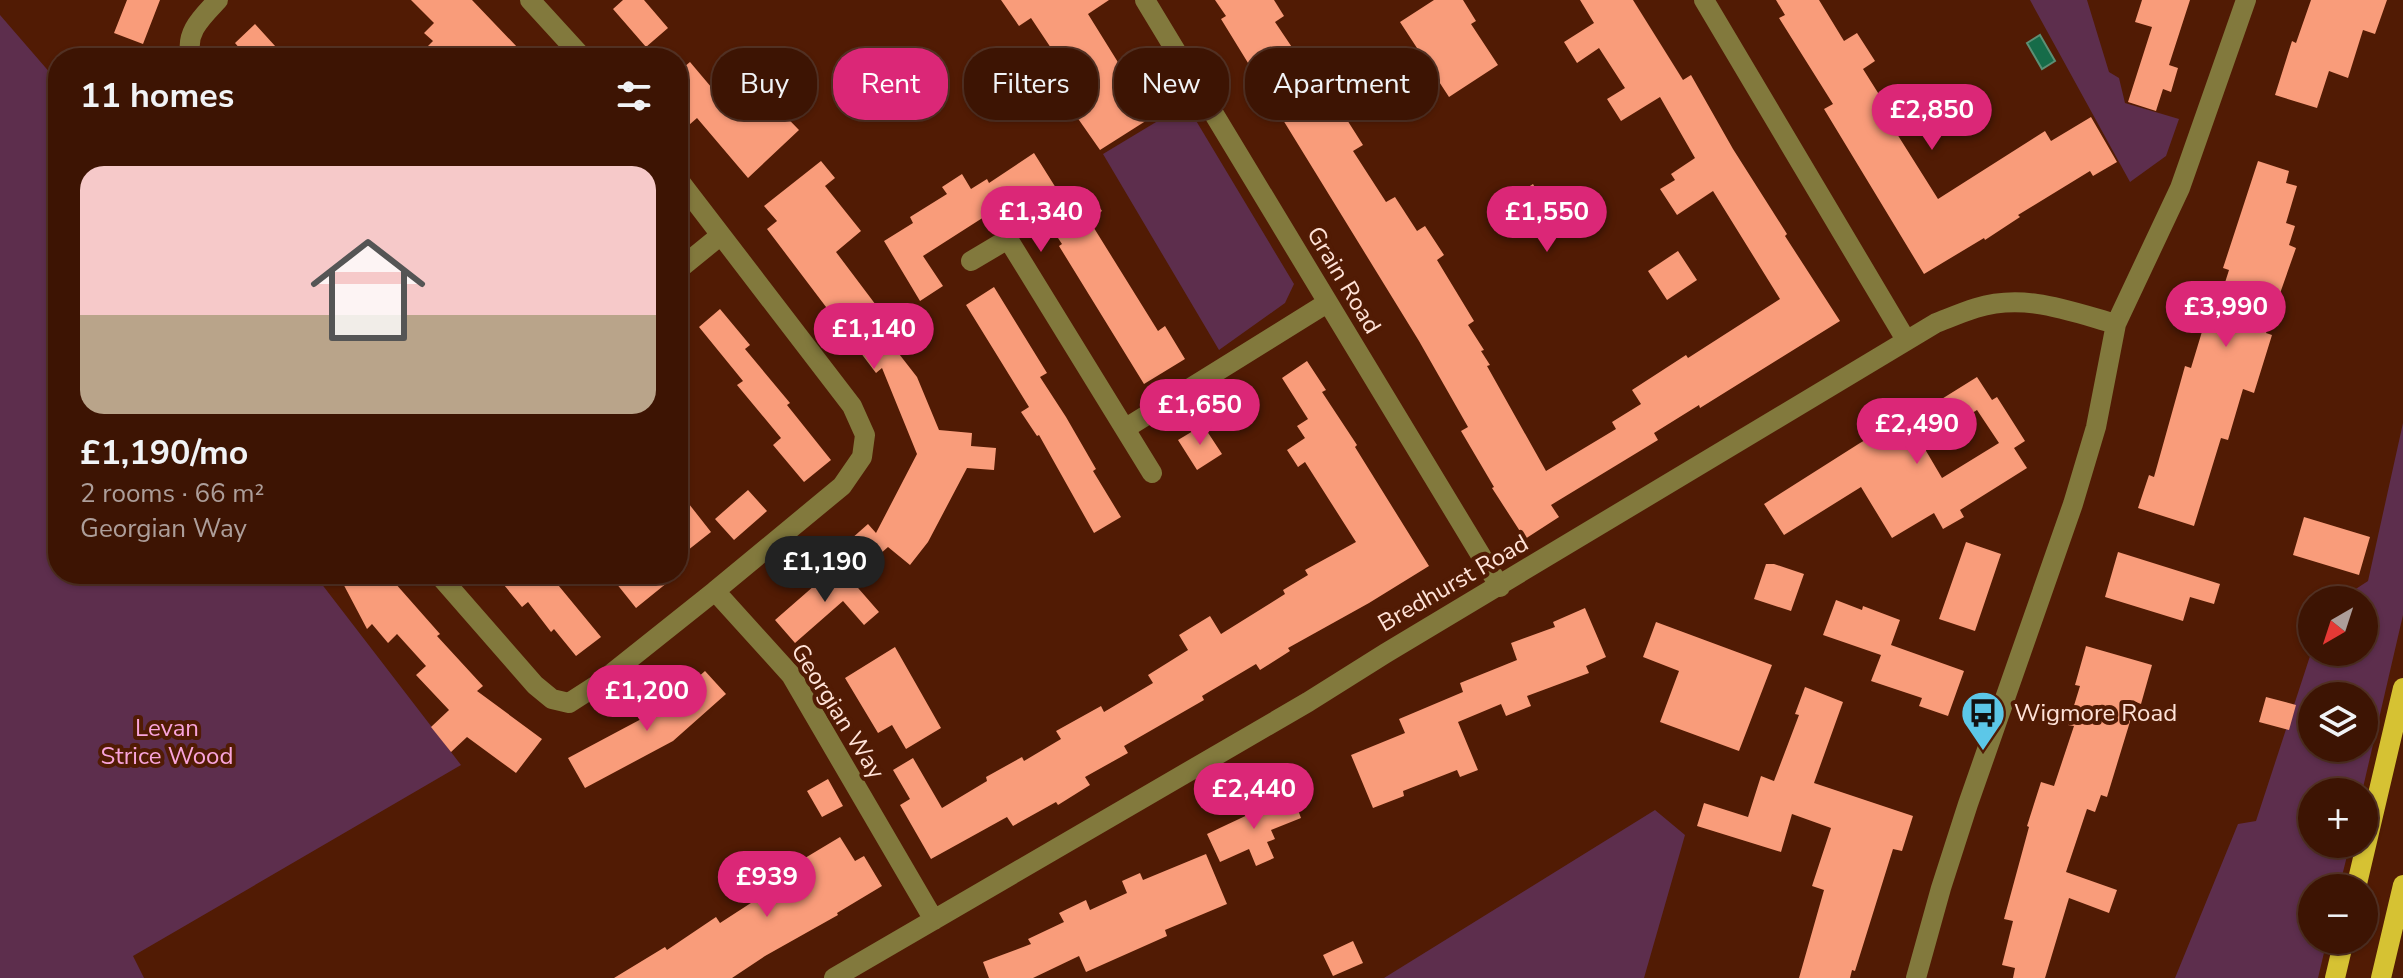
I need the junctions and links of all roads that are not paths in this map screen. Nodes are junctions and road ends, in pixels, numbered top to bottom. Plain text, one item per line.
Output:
1 (218, 0) edge
2 (530, 0) edge
3 (1145, 0) edge
4 (1704, 0) edge
5 (2246, 0) edge
6 (189, 48) edge
7 (574, 48) edge
8 (688, 192) edge
9 (721, 235) junction
10 (971, 261) dead end
11 (688, 262) edge
12 (1327, 303) junction
13 (2116, 324) junction
14 (1906, 340) junction
15 (1126, 428) junction
16 (1152, 473) dead end
17 (447, 584) edge
18 (1500, 587) junction
19 (715, 591) junction
20 (2403, 688) edge
21 (2359, 874) edge
22 (2403, 885) edge
23 (934, 920) junction
24 (2341, 954) edge
25 (834, 978) edge
26 (1916, 978) edge
27 (2335, 978) edge
28 (2381, 978) edge

1 - 6 street
2 - 7 street
3 - 12 street, Grain Road
4 - 14 street
5 - 13 street
8 - 9 street
9 - 11 street
9 - 19 street
10 - 15 street
12 - 15 street
12 - 18 street, Grain Road
13 - 14 street, Bredhurst Road
13 - 26 street
14 - 18 street, Bredhurst Road
15 - 16 street
17 - 19 street
18 - 23 street, Bredhurst Road
19 - 23 street, Georgian Way
20 - 21 main road
22 - 28 main road
23 - 25 street, Bredhurst Road
24 - 27 main road

